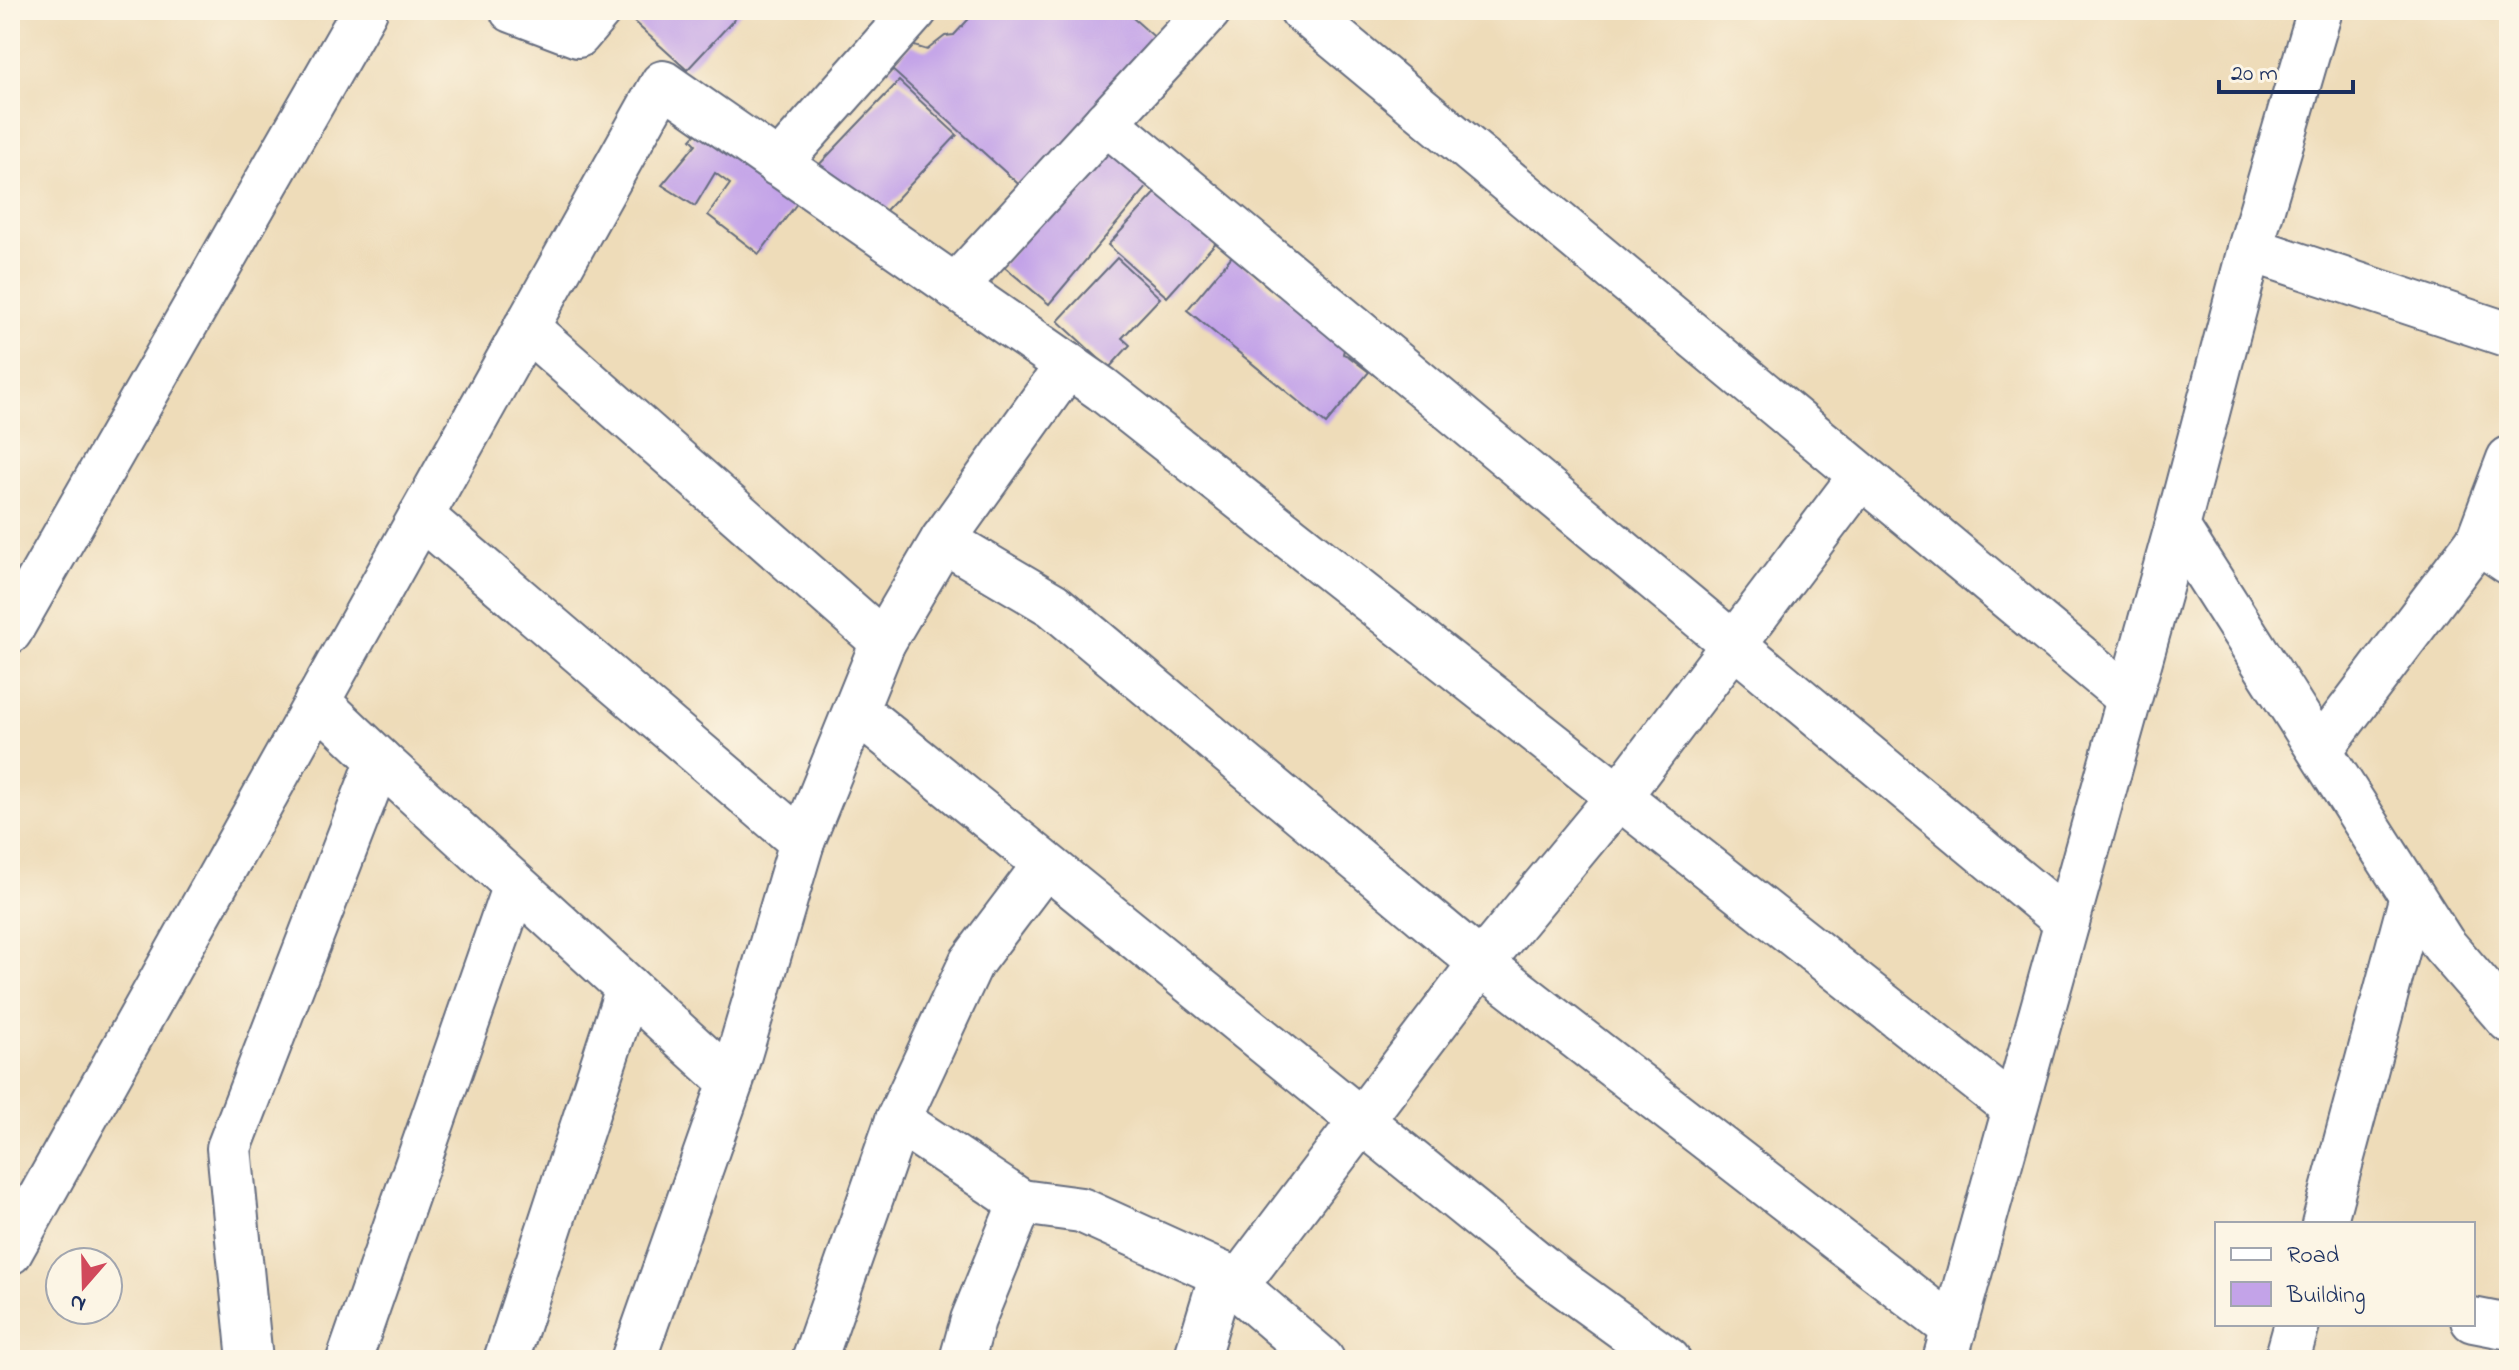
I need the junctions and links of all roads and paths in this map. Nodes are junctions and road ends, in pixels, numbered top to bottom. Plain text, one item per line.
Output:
1 (365, 10) edge
2 (512, 10) edge
3 (599, 10) edge
4 (915, 10) edge
5 (1209, 10) edge
6 (1302, 10) edge
7 (2320, 10) edge
8 (1106, 122) junction
9 (778, 164) junction
10 (2250, 249) junction
11 (955, 287) junction
12 (526, 327) junction
13 (2509, 335) edge
14 (1068, 365) junction
15 (2509, 459) edge
16 (1861, 476) junction
17 (421, 516) junction
18 (2177, 527) junction
19 (943, 540) junction
20 (2494, 551) edge
21 (10, 631) edge
22 (883, 642) junction
23 (1734, 645) junction
24 (2129, 698) junction
25 (317, 701) junction
26 (856, 710) junction
27 (2320, 750) junction
28 (379, 760) junction
29 (1619, 796) junction
30 (800, 847) junction
31 (1045, 865) junction
32 (515, 885) junction
33 (2412, 896) junction
34 (2067, 922) junction
35 (1481, 963) junction
36 (628, 988) junction
37 (2509, 1020) edge
38 (731, 1082) junction
39 (2015, 1109) junction
40 (898, 1120) junction
41 (1360, 1120) junction
42 (1021, 1202) junction
43 (2325, 1222) edge
44 (10, 1252) edge
45 (1229, 1281) junction
46 (2475, 1320) edge
47 (2296, 1326) edge
48 (2509, 1327) edge
49 (1949, 1344) edge
50 (250, 1360) edge
51 (349, 1360) edge
52 (506, 1360) edge
53 (633, 1360) edge
54 (814, 1360) edge
55 (962, 1360) edge
56 (1196, 1360) edge
57 (1322, 1360) edge
58 (1668, 1360) edge
59 (2287, 1360) edge

1 - 21 street
2 - 3 street
4 - 9 street
5 - 8 street
6 - 16 street
7 - 10 street
8 - 11 street
8 - 23 street
9 - 11 street
9 - 12 street
10 - 13 street
10 - 18 street
11 - 14 street
12 - 17 street
12 - 22 street
14 - 19 street
14 - 29 street
15 - 20 street
16 - 23 street
16 - 24 street
17 - 25 street
17 - 30 street
18 - 24 street
18 - 27 street
19 - 22 street
19 - 35 street
20 - 27 street
22 - 26 street
23 - 29 street
23 - 34 street
24 - 34 street
25 - 28 street
25 - 44 street
26 - 30 street
26 - 31 street
27 - 33 street
28 - 32 street
28 - 50 street
29 - 35 street
29 - 39 street
30 - 38 street
31 - 40 street
31 - 41 street
32 - 36 street
32 - 51 street
33 - 37 street
33 - 43 street
34 - 39 street
35 - 41 street
35 - 49 street
36 - 38 street
36 - 52 street
38 - 53 street
39 - 49 street
40 - 42 street
40 - 54 street
41 - 45 street
41 - 58 street
42 - 45 street
42 - 55 street
45 - 56 street
45 - 57 street
46 - 48 street
47 - 59 street

